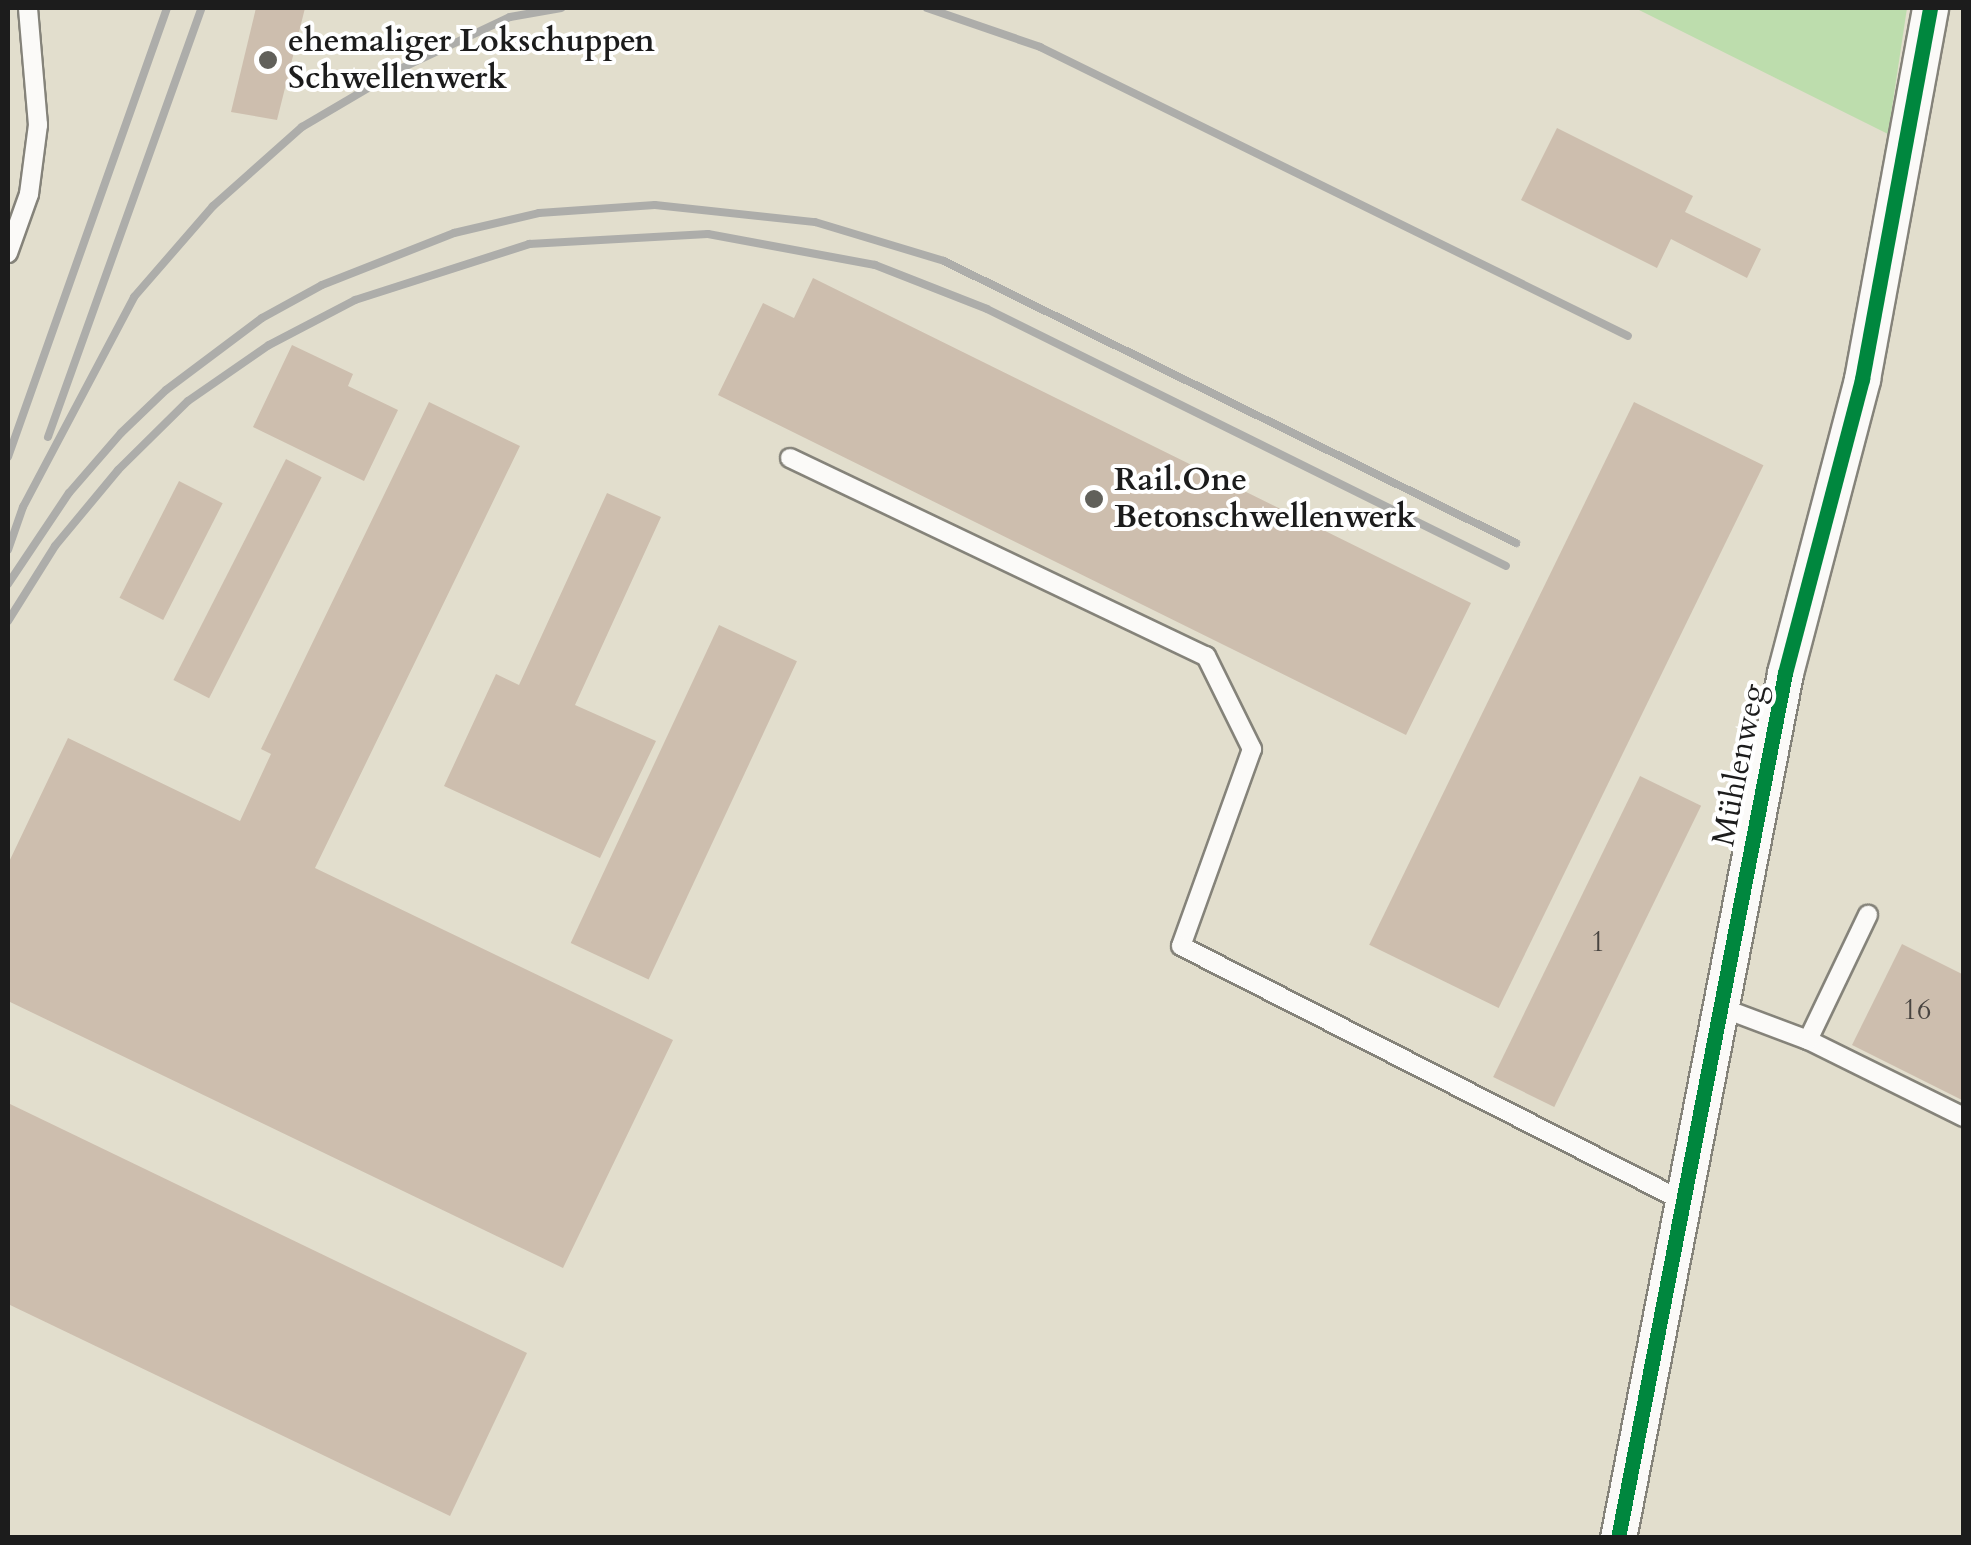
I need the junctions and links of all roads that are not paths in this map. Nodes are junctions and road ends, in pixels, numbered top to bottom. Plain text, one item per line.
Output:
1 (28, 8) edge
2 (1930, 8) edge
3 (8, 253) edge
4 (790, 458) dead end
5 (1868, 914) dead end
6 (1720, 1008) junction
7 (1808, 1040) junction
8 (1964, 1117) edge
9 (1681, 1200) junction
10 (1618, 1538) edge

1 - 3 lane
2 - 6 street, Mühlenweg
4 - 9 lane
5 - 7 lane
6 - 7 lane
6 - 9 street, Mühlenweg
7 - 8 lane
9 - 10 street, Mühlenweg

